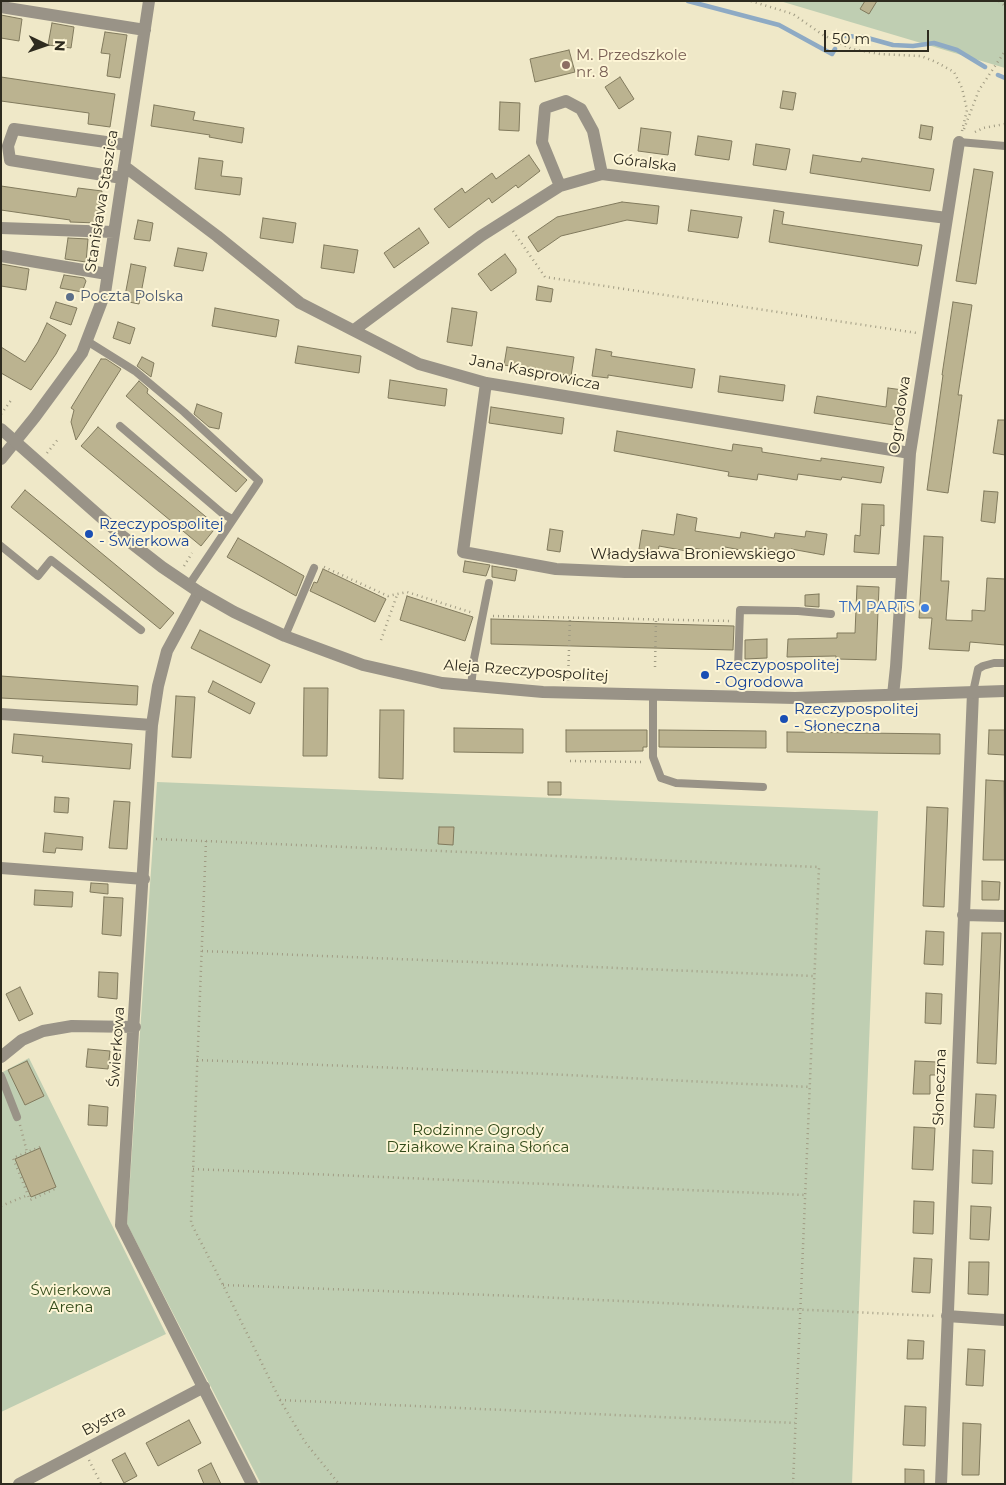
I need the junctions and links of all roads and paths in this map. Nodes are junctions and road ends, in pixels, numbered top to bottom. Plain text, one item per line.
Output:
1 (149, 1) edge
2 (751, 1) edge
3 (998, 1) edge
4 (1005, 6) edge
5 (1, 7) edge
6 (145, 30) junction
7 (1005, 51) edge
8 (1005, 124) edge
9 (959, 142) junction
10 (127, 145) junction
11 (4, 146) edge
12 (1005, 146) edge
13 (123, 172) junction
14 (602, 174) junction
15 (560, 186) junction
16 (947, 218) junction
17 (505, 220) junction
18 (1, 228) edge
19 (114, 232) junction
20 (1, 256) edge
21 (107, 274) junction
22 (354, 330) junction
23 (929, 335) junction
24 (87, 341) junction
25 (486, 383) junction
26 (12, 399) dead end
27 (1, 414) edge
28 (120, 426) dead end
29 (1, 429) edge
30 (15, 440) junction
31 (910, 453) junction
32 (1, 459) edge
33 (232, 519) junction
34 (1, 546) edge
35 (314, 568) joint
36 (901, 572) junction
37 (489, 583) dead end
38 (194, 589) junction
39 (397, 594) junction
40 (831, 614) dead end
41 (482, 616) junction
42 (570, 617) junction
43 (656, 620) junction
44 (739, 621) junction
45 (141, 630) dead end
46 (285, 636) junction
47 (381, 640) dead end
48 (1005, 663) edge
49 (568, 665) dead end
50 (655, 667) dead end
51 (738, 668) dead end
52 (471, 686) junction
53 (1005, 691) edge
54 (972, 692) junction
55 (653, 694) junction
56 (893, 695) junction
57 (1, 714) edge
58 (152, 724) junction
59 (570, 761) dead end
60 (655, 762) junction
61 (763, 787) dead end
62 (146, 838) junction
63 (206, 841) junction
64 (1, 868) edge
65 (144, 879) junction
66 (963, 915) junction
67 (1005, 916) edge
68 (202, 951) junction
69 (814, 976) junction
70 (135, 1027) junction
71 (1, 1057) edge
72 (197, 1060) junction
73 (1, 1076) edge
74 (810, 1087) junction
75 (18, 1116) joint
76 (40, 1147) dead end
77 (27, 1152) junction
78 (192, 1169) junction
79 (57, 1188) dead end
80 (28, 1195) junction
81 (806, 1195) junction
82 (1, 1206) edge
83 (223, 1284) junction
84 (800, 1310) junction
85 (947, 1316) junction
86 (1005, 1320) edge
87 (204, 1387) junction
88 (280, 1400) junction
89 (796, 1423) junction
90 (84, 1450) junction
91 (19, 1484) edge
92 (101, 1484) edge
93 (252, 1484) edge
94 (339, 1484) edge
95 (793, 1484) edge
96 (941, 1484) edge

1 - 6 street, Stanisława Staszica
2 - 9 path
3 - 4 path
5 - 6 street
6 - 10 street, Stanisława Staszica
7 - 9 path
8 - 9 path
9 - 12 lane
9 - 16 street, Ogrodowa
10 - 11 street
10 - 13 street, Stanisława Staszica
11 - 13 street
13 - 19 street, Stanisława Staszica
13 - 22 street, Jana Kasprowicza
14 - 15 street, Góralska
14 - 15 street
14 - 16 street, Góralska
15 - 17 street, Góralska
16 - 23 street, Ogrodowa
17 - 22 street, Góralska
17 - 23 path
18 - 19 street
19 - 21 street, Stanisława Staszica
20 - 21 street
21 - 24 street, Stanisława Staszica
22 - 25 street, Jana Kasprowicza
23 - 31 street, Ogrodowa
24 - 30 street, Stanisława Staszica
24 - 33 lane
25 - 31 street, Jana Kasprowicza
25 - 36 street, Władysława Broniewskiego
26 - 27 path
28 - 33 lane
29 - 30 street, Aleja Rzeczypospolitej
30 - 32 street, Stanisława Staszica
30 - 38 street, Aleja Rzeczypospolitej
31 - 36 street, Ogrodowa
33 - 38 lane
34 - 45 lane
35 - 39 path
35 - 46 lane
36 - 56 street, Ogrodowa
37 - 41 lane
38 - 46 street, Aleja Rzeczypospolitej
38 - 58 street, Świerkowa
39 - 41 path
39 - 47 path
40 - 44 lane
41 - 42 path
41 - 52 lane
42 - 43 path
42 - 49 path
43 - 44 path
43 - 50 path
44 - 51 lane
46 - 52 street, Aleja Rzeczypospolitej
48 - 54 lane
52 - 55 street, Aleja Rzeczypospolitej
53 - 54 street, Aleja Rzeczypospolitej
54 - 56 street, Aleja Rzeczypospolitej
54 - 66 street, Słoneczna
55 - 56 street, Aleja Rzeczypospolitej
55 - 60 lane
57 - 58 street
58 - 62 street, Świerkowa
59 - 60 path
60 - 61 lane
62 - 63 path
62 - 65 street, Świerkowa
63 - 68 path
63 - 69 path
64 - 65 street
65 - 70 street, Świerkowa
66 - 67 street
66 - 85 street, Słoneczna
68 - 69 path
68 - 72 path
69 - 74 path
70 - 71 street
70 - 87 street, Świerkowa
72 - 74 path
72 - 78 path
73 - 75 lane
74 - 81 path
75 - 77 path
76 - 77 path
77 - 80 path
78 - 81 path
78 - 83 path
79 - 80 path
80 - 82 path
81 - 84 path
83 - 84 path
83 - 88 path
84 - 85 path
84 - 89 path
85 - 86 street
85 - 96 street, Słoneczna
87 - 90 street, Bystra
87 - 93 street, Świerkowa
88 - 89 path
88 - 94 path
89 - 95 path
90 - 91 street, Bystra
90 - 92 path

